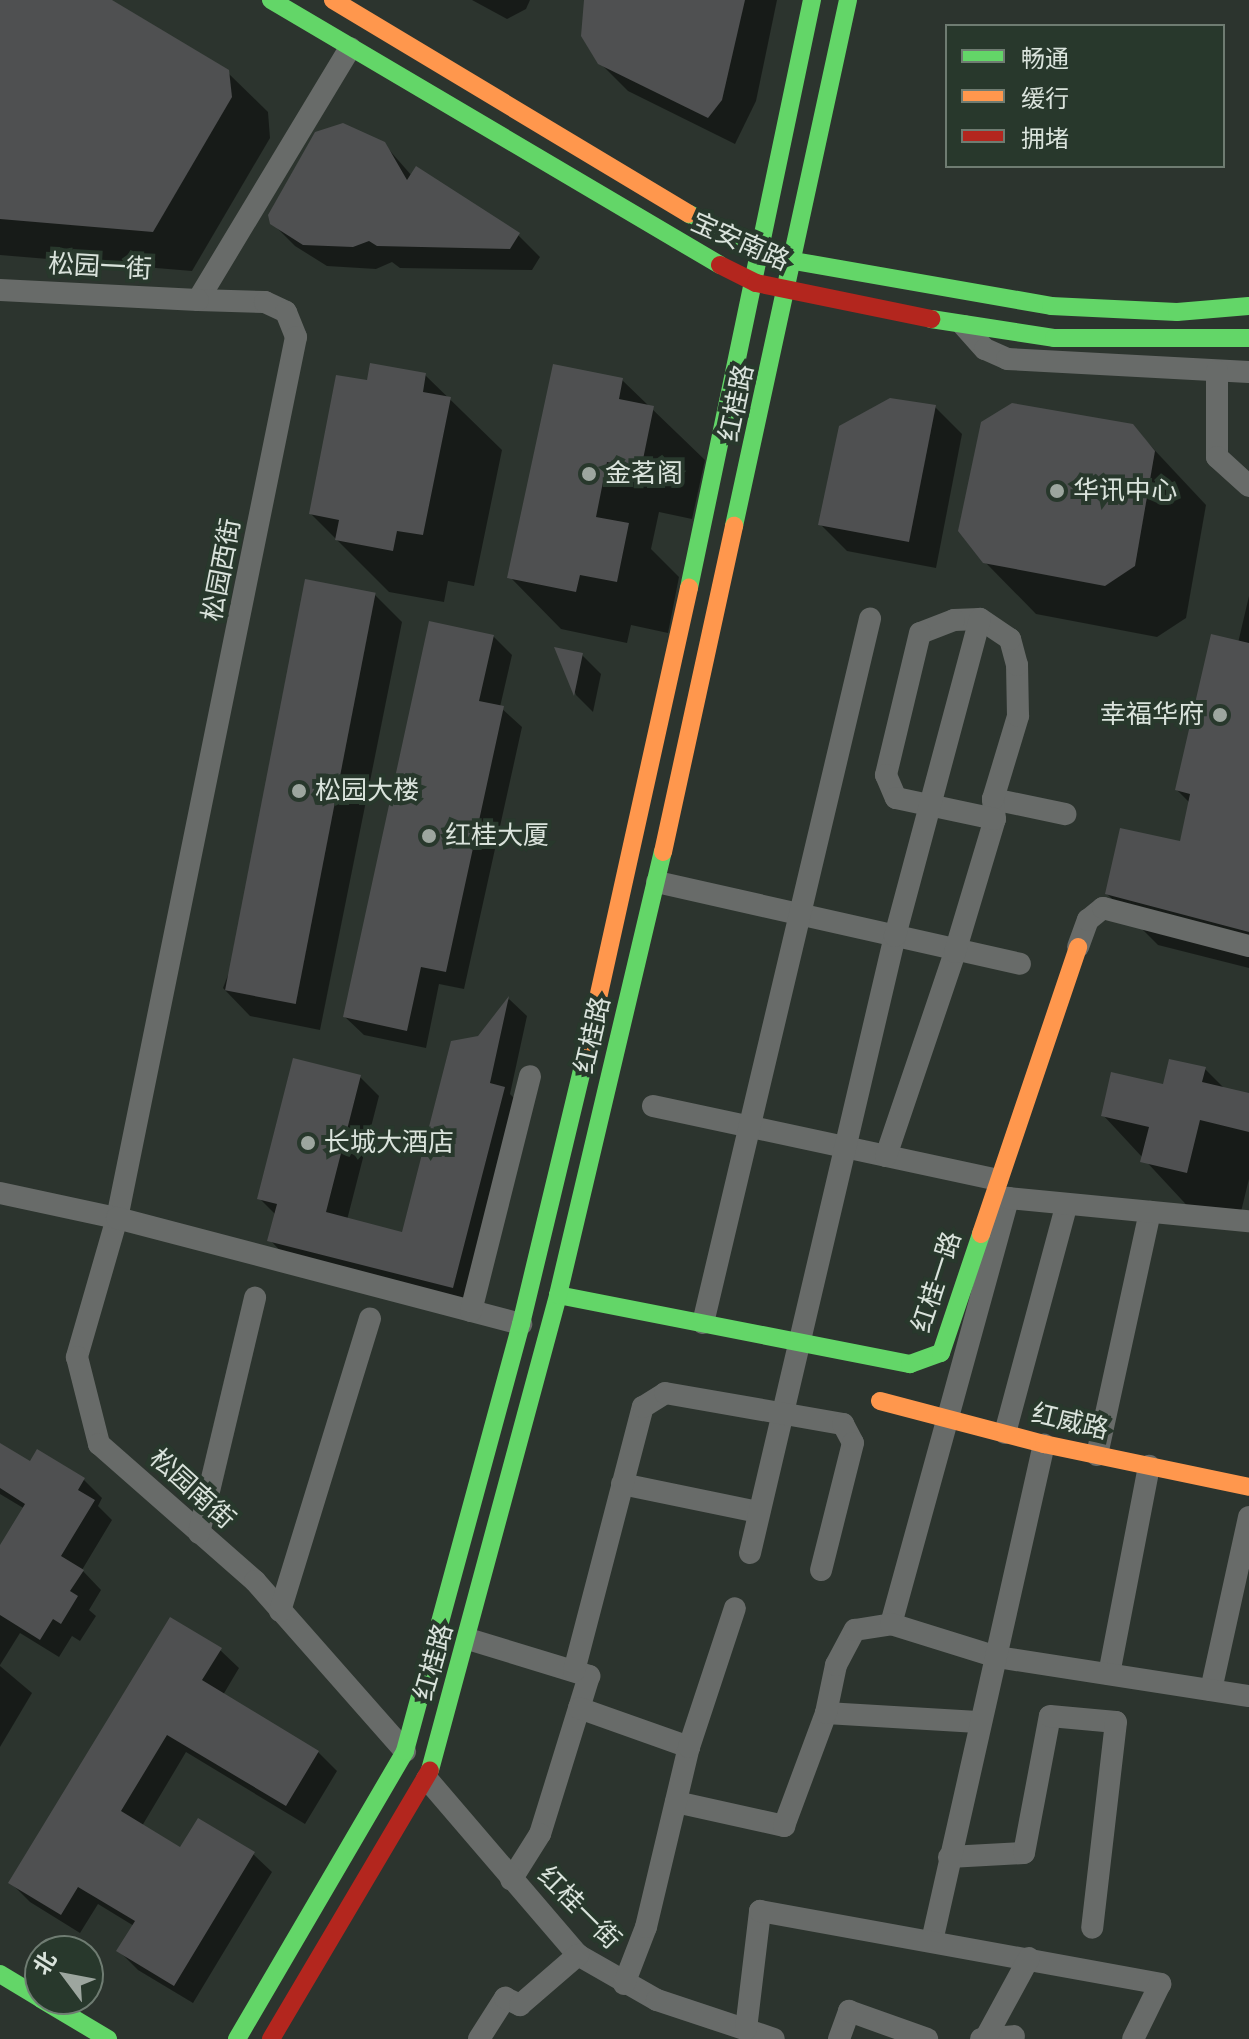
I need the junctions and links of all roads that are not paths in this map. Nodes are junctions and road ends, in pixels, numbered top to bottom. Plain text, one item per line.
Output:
1 (271, 0) edge
2 (333, 0) edge
3 (812, 0) edge
4 (848, 0) edge
5 (350, 48) junction
6 (763, 250) junction
7 (794, 261) junction
8 (756, 283) junction
9 (0, 290) edge
10 (788, 293) junction
11 (198, 300) junction
12 (1249, 306) edge
13 (964, 326) junction
14 (1249, 338) edge
15 (1217, 371) junction
16 (1249, 372) edge
17 (1249, 486) edge
18 (870, 619) dead end
19 (980, 619) junction
20 (934, 805) junction
21 (994, 809) junction
22 (1065, 814) dead end
23 (657, 882) junction
24 (801, 915) junction
25 (895, 936) junction
26 (1249, 946) edge
27 (1078, 947) joint
28 (955, 952) junction
29 (1020, 964) dead end
30 (530, 1076) dead end
31 (653, 1106) dead end
32 (750, 1130) junction
33 (845, 1147) junction
34 (886, 1156) junction
35 (997, 1180) junction
36 (0, 1193) edge
37 (1067, 1204) junction
38 (1150, 1212) junction
39 (117, 1218) junction
40 (1249, 1221) edge
41 (558, 1295) junction
42 (255, 1298) dead end
43 (471, 1311) junction
44 (370, 1319) dead end
45 (703, 1323) junction
46 (521, 1324) junction
47 (799, 1342) junction
48 (880, 1401) dead end
49 (780, 1413) junction
50 (948, 1417) junction
51 (1005, 1433) junction
52 (1044, 1444) junction
53 (1097, 1455) junction
54 (1149, 1466) junction
55 (622, 1484) junction
56 (1249, 1487) edge
57 (759, 1512) junction
58 (1249, 1517) edge
59 (199, 1533) junction
60 (750, 1553) dead end
61 (821, 1570) dead end
62 (735, 1608) dead end
63 (280, 1611) junction
64 (891, 1624) junction
65 (468, 1639) junction
66 (997, 1657) junction
67 (574, 1671) junction
68 (1109, 1674) junction
69 (1211, 1690) junction
70 (1249, 1696) edge
71 (579, 1708) junction
72 (826, 1713) junction
73 (978, 1722) junction
74 (689, 1747) junction
75 (405, 1751) junction
76 (427, 1779) junction
77 (676, 1802) junction
78 (949, 1857) junction
79 (511, 1880) junction
80 (1092, 1928) dead end
81 (932, 1941) junction
82 (578, 1955) junction
83 (1029, 1958) junction
84 (0, 1974) edge
85 (624, 1984) junction
86 (24, 1989) edge
87 (68, 2015) edge
88 (746, 2029) junction
89 (1014, 2036) dead end
90 (108, 2039) edge
91 (237, 2039) edge
92 (271, 2039) edge
93 (479, 2039) edge
94 (774, 2039) edge
95 (839, 2039) edge
96 (927, 2039) edge
97 (983, 2039) edge
98 (1133, 2039) edge

1 - 5 main road, 宝安南路
2 - 6 main road, 宝安南路
3 - 6 main road, 红桂路
4 - 7 main road, 红桂路
5 - 8 main road, 宝安南路
5 - 11 street
6 - 7 main road, 宝安南路
6 - 8 main road, 红桂路
7 - 10 main road, 红桂路
7 - 12 main road, 宝安南路
8 - 10 main road, 宝安南路
8 - 46 main road, 红桂路
9 - 11 street, 松园一街
10 - 13 main road, 宝安南路
10 - 23 main road, 红桂路
11 - 39 street, 松园西街
13 - 14 main road, 宝安南路
13 - 15 street
15 - 16 street
15 - 17 street
18 - 24 street
19 - 20 street
19 - 20 street
19 - 21 street
20 - 21 street
20 - 25 street
21 - 22 street
21 - 28 street
23 - 24 street
23 - 41 main road, 红桂路
24 - 25 street
24 - 32 street
25 - 28 street
25 - 33 street
26 - 27 street
27 - 35 main road, 红桂一路
28 - 29 street
28 - 34 street
30 - 43 street
31 - 32 street
32 - 33 street
32 - 45 street
33 - 34 street
33 - 47 street
34 - 35 street
35 - 47 main road, 红桂一路
36 - 39 street
37 - 38 street
37 - 50 street
37 - 51 street
38 - 40 street
38 - 53 street
39 - 43 street
39 - 59 street, 松园南街
41 - 45 main road, 红桂一路
41 - 65 main road, 红桂路
42 - 59 street
43 - 46 street
44 - 63 street
45 - 47 main road, 红桂一路
46 - 75 main road, 红桂路
47 - 49 street
48 - 50 main road, 红威路
49 - 55 street
49 - 57 street
49 - 61 street
50 - 51 main road, 红威路
50 - 64 street
51 - 52 main road, 红威路
52 - 53 main road, 红威路
52 - 66 street
53 - 54 main road, 红威路
54 - 56 main road, 红威路
54 - 68 street
55 - 57 street
55 - 67 street
57 - 60 street
58 - 69 street
59 - 63 street, 松园南街
62 - 74 street
63 - 75 street, 松园南街
64 - 66 street
64 - 72 street
65 - 67 street
65 - 76 main road, 红桂路
66 - 68 street
66 - 73 street
67 - 71 street
68 - 69 street
69 - 70 street
71 - 74 street
71 - 79 street
72 - 73 street
72 - 77 street
73 - 78 street
74 - 77 street
75 - 91 main road, 红桂路
76 - 79 street, 红桂一街
76 - 92 main road, 红桂路
77 - 85 street
78 - 80 street
78 - 81 street
79 - 82 street, 红桂一街
81 - 83 street
81 - 88 street
82 - 85 street, 红桂一街
82 - 93 street
83 - 97 street
83 - 98 street
84 - 86 main road
85 - 88 street, 红桂一街
87 - 90 main road
88 - 94 street, 红桂一街
89 - 97 street
95 - 96 street

